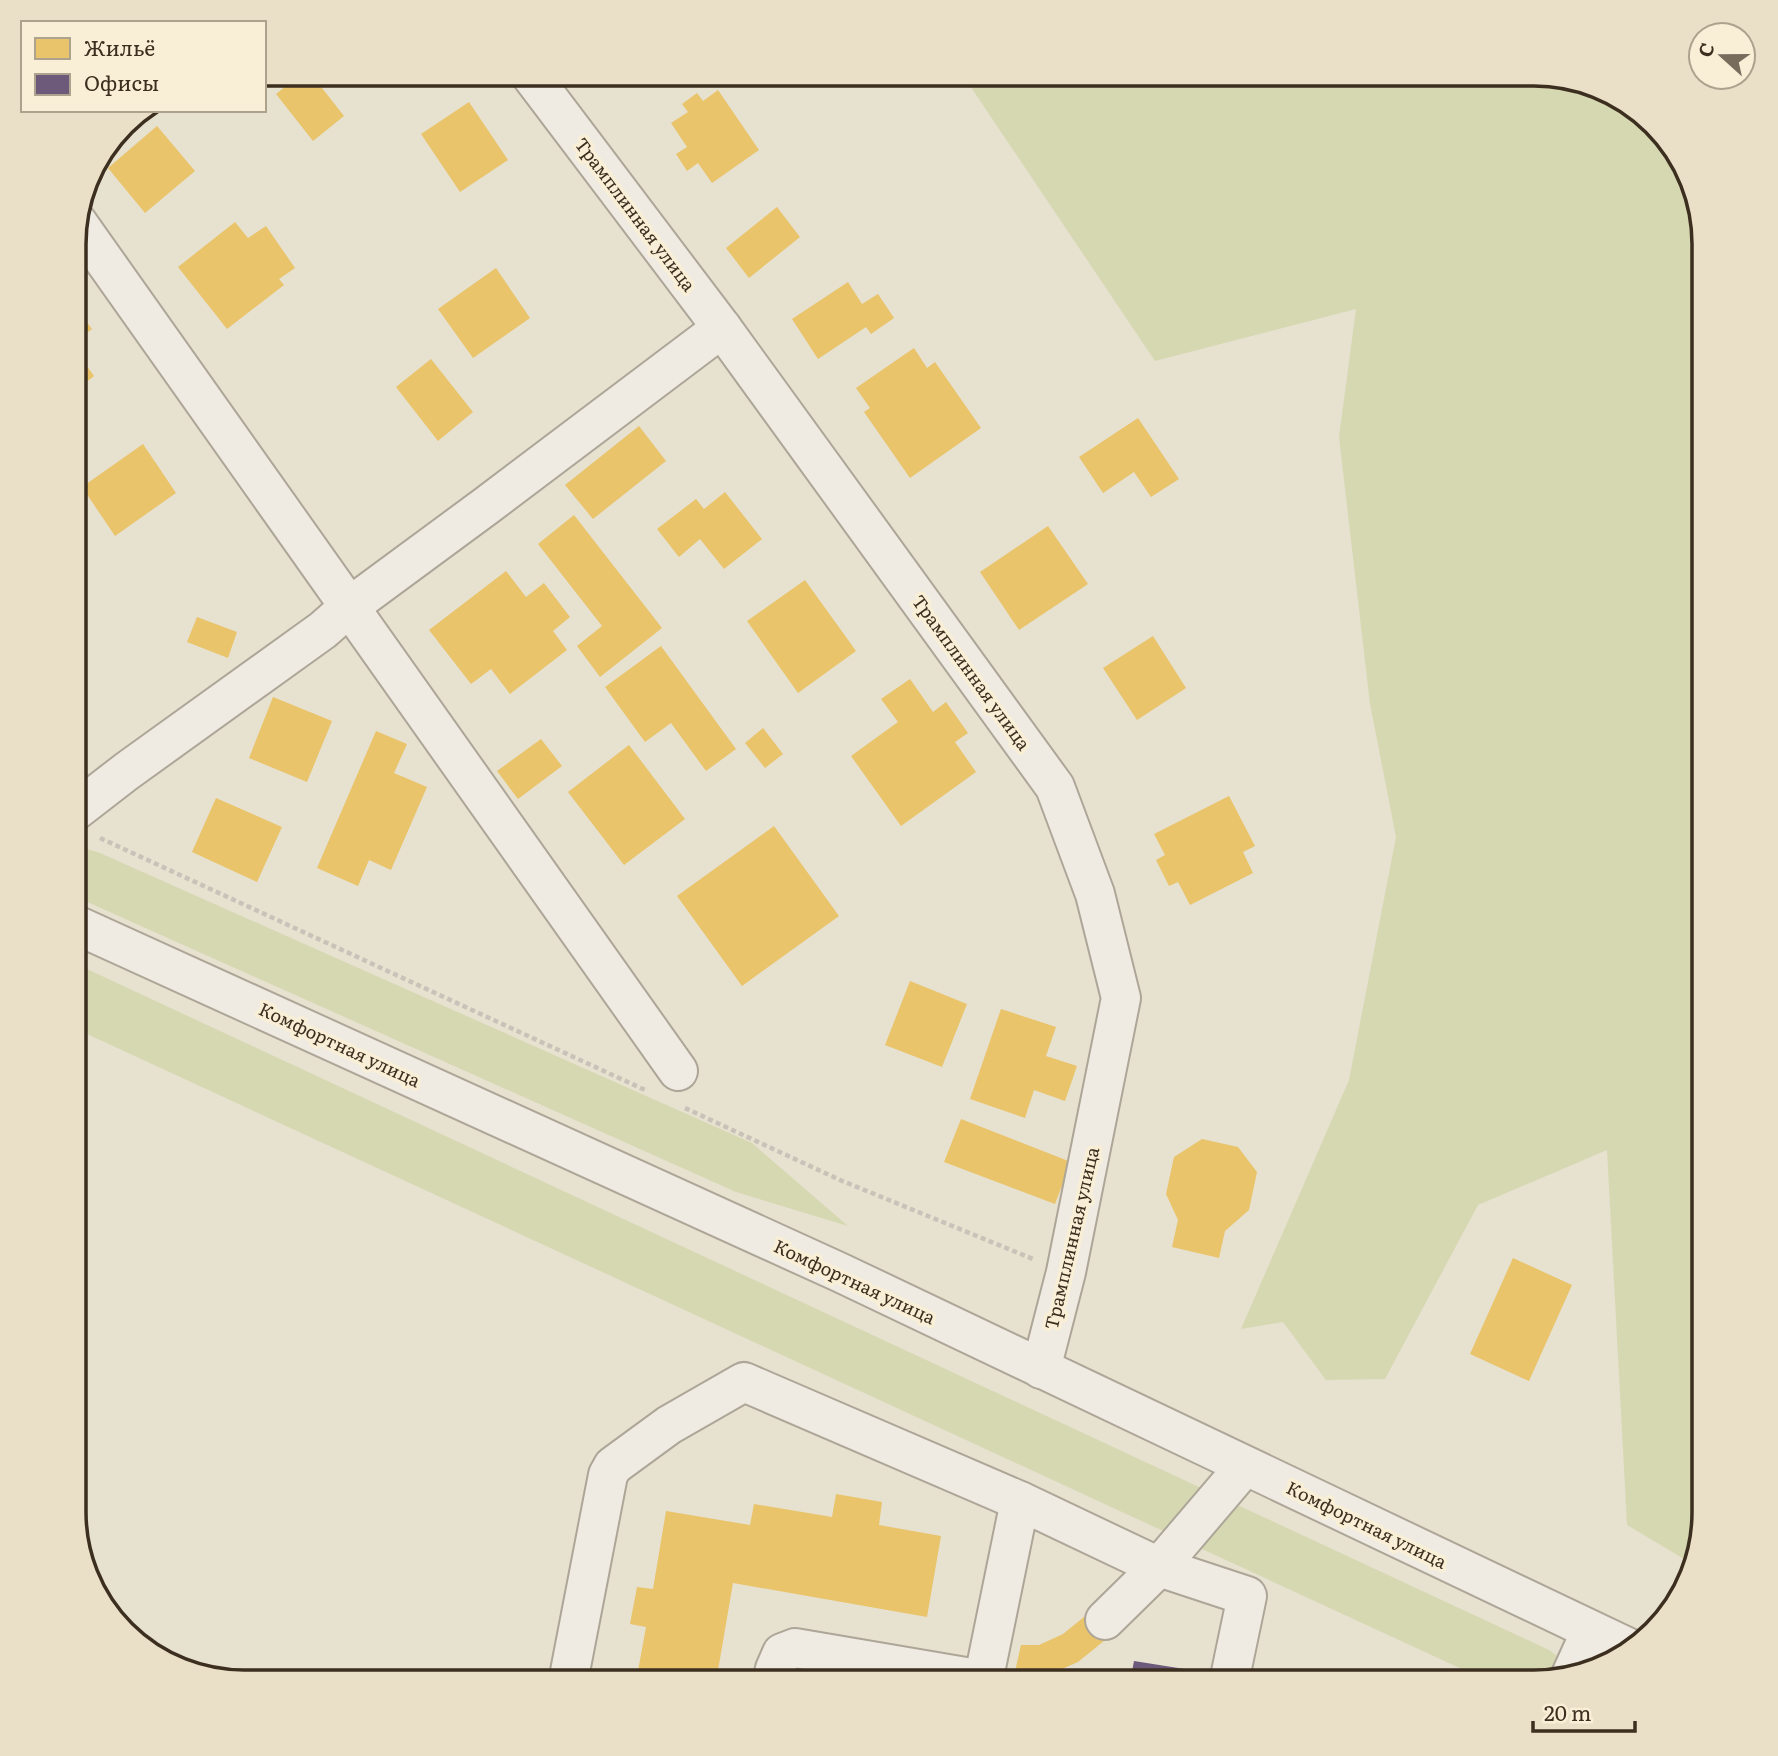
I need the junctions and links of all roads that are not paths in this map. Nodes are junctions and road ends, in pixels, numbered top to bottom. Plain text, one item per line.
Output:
1 (539, 86) edge
2 (86, 235) edge
3 (722, 328) junction
4 (349, 607) junction
5 (86, 825) edge
6 (86, 928) edge
7 (669, 1089) road end
8 (1041, 1369) junction
9 (1245, 1466) junction
10 (1020, 1501) junction
11 (1159, 1567) junction
12 (1105, 1620) dead end
13 (1591, 1631) junction
14 (1621, 1645) edge
15 (1576, 1664) edge
16 (570, 1670) edge
17 (775, 1670) edge
18 (920, 1670) edge
19 (985, 1670) edge
20 (1232, 1670) edge

1 - 3 street, Трамплинная улица
2 - 4 street
3 - 4 street
3 - 8 street, Трамплинная улица
4 - 5 street
4 - 7 street
6 - 8 street, Комфортная улица
8 - 9 street, Комфортная улица
9 - 11 street
9 - 13 street, Комфортная улица
10 - 11 street
10 - 16 street
10 - 19 street
11 - 12 street
11 - 20 street
13 - 14 street, Комфортная улица
13 - 15 street
17 - 18 street

